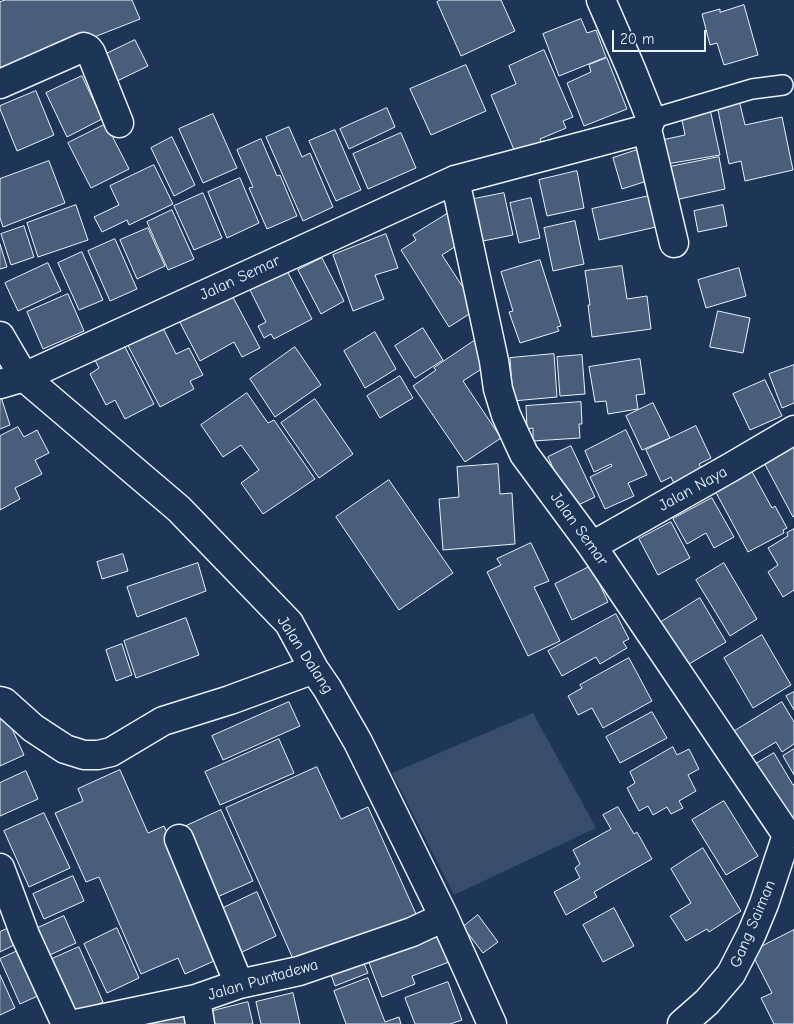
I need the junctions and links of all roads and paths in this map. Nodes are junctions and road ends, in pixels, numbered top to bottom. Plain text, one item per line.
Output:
1 (601, 0) edge
2 (0, 84) edge
3 (783, 85) dead end
4 (119, 123) dead end
5 (649, 124) junction
6 (455, 180) junction
7 (674, 242) dead end
8 (0, 336) edge
9 (12, 380) edge
10 (794, 430) edge
11 (592, 546) junction
12 (314, 669) junction
13 (0, 701) edge
14 (791, 833) edge
15 (179, 838) dead end
16 (0, 868) edge
17 (444, 917) junction
18 (239, 984) junction
19 (198, 1012) edge
20 (66, 1024) edge
21 (76, 1024) edge
22 (492, 1024) edge
23 (682, 1024) edge

1 - 5 street
2 - 4 street
3 - 5 lane
5 - 6 street, Jalan Semar
5 - 7 street
6 - 9 street, Jalan Semar
6 - 11 street, Jalan Semar
8 - 9 street, Jalan Dalang
9 - 12 street, Jalan Dalang
10 - 11 street, Jalan Naya
11 - 14 street, Jalan Semar
12 - 13 street
12 - 17 street, Jalan Dalang
14 - 23 street, Gang Saiman
15 - 18 street
16 - 20 street
17 - 18 street, Jalan Puntadewa
17 - 22 street, Jalan Dalang
18 - 19 street, Jalan Puntadewa
19 - 21 street, Jalan Puntadewa

